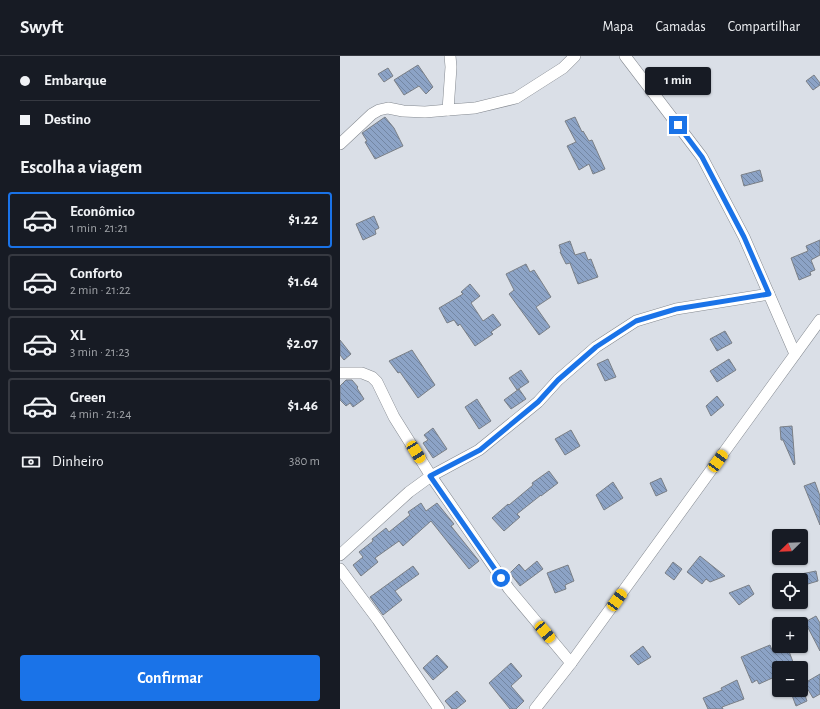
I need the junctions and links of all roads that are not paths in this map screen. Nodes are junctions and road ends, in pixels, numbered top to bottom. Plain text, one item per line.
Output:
1 (450, 56) edge
2 (575, 56) edge
3 (625, 56) edge
4 (448, 110) junction
5 (340, 144) edge
6 (769, 294) junction
7 (820, 320) edge
8 (795, 354) junction
9 (340, 373) edge
10 (430, 476) junction
11 (340, 555) edge
12 (340, 569) edge
13 (571, 663) junction
14 (439, 709) edge
15 (535, 709) edge

1 - 4 street
2 - 4 street
3 - 6 street
4 - 5 street
6 - 8 street
6 - 10 street
7 - 8 street
8 - 13 street
9 - 10 street
10 - 11 street
10 - 13 street
12 - 14 street
13 - 15 street

